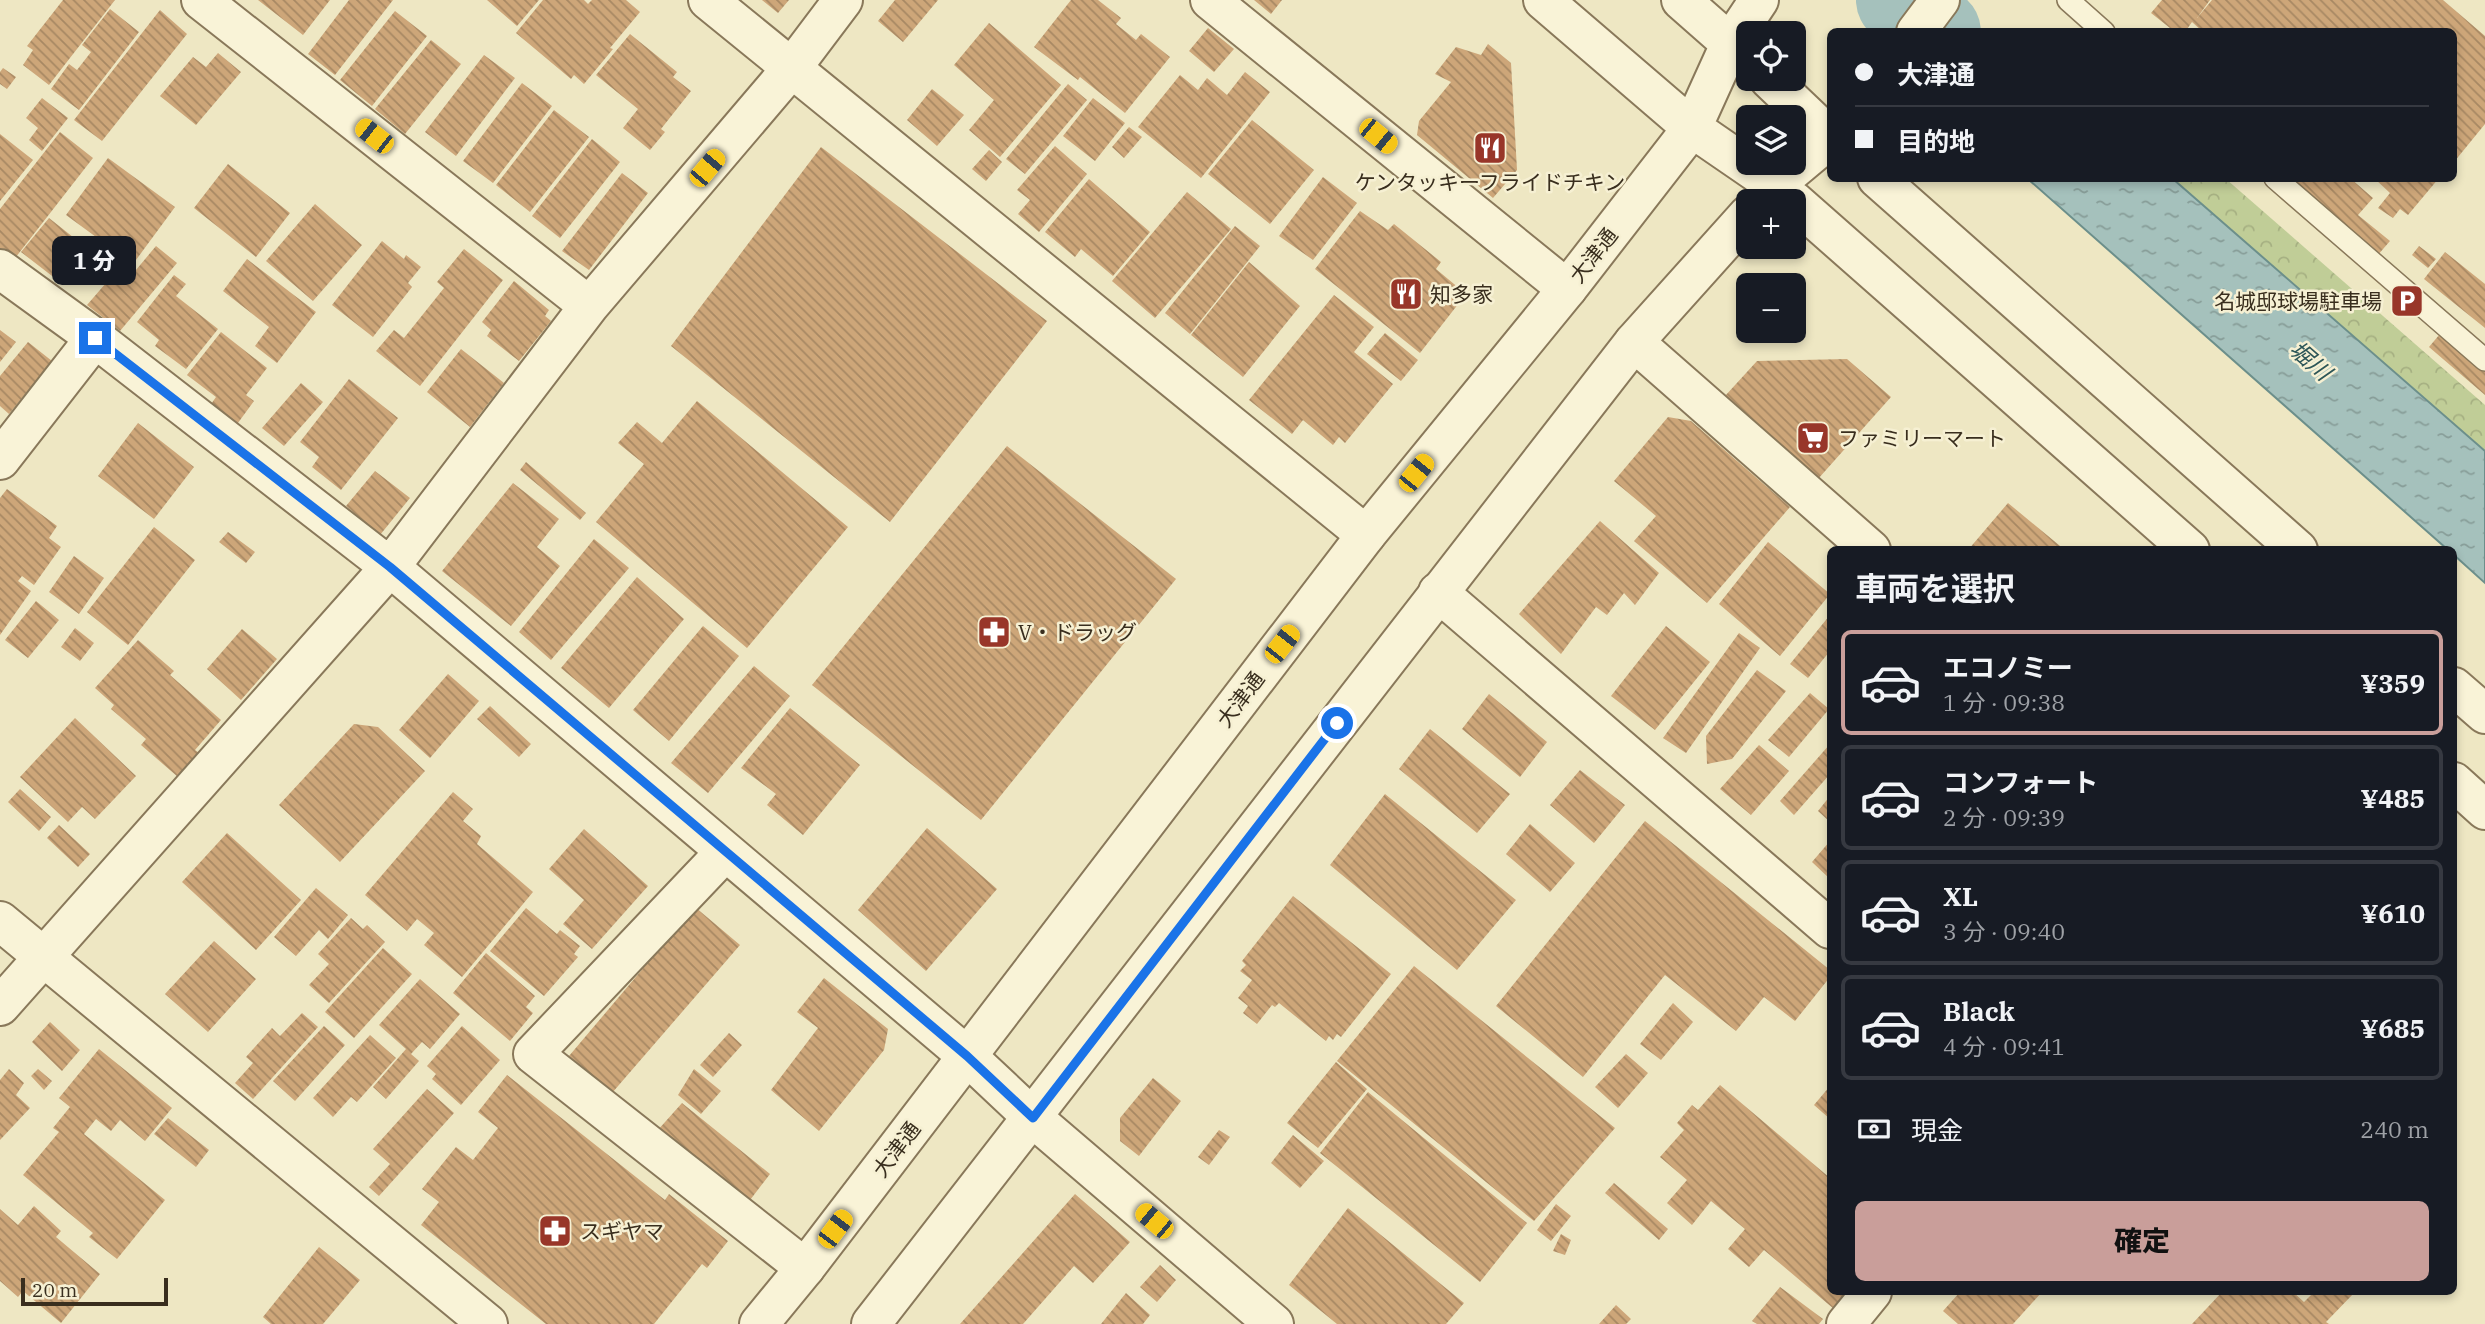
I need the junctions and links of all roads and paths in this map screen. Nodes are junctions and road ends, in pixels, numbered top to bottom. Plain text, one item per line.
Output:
1 (201, 0) edge
2 (708, 0) edge
3 (843, 0) edge
4 (1210, 0) edge
5 (1543, 0) edge
6 (1681, 0) edge
7 (1759, 0) edge
8 (1940, 0) edge
9 (2068, 0) edge
10 (1751, 21) edge
11 (1919, 28) edge
12 (2100, 28) edge
13 (1736, 48) edge
14 (1736, 57) edge
15 (791, 69) junction
16 (1781, 91) edge
17 (1692, 128) junction
18 (1827, 135) edge
19 (1827, 142) edge
20 (1882, 182) edge
21 (2280, 182) edge
22 (1771, 189) edge
23 (1788, 189) edge
24 (1806, 219) edge
25 (1736, 228) edge
26 (0, 269) edge
27 (1567, 289) junction
28 (589, 306) junction
29 (95, 338) junction
30 (1634, 342) junction
31 (2485, 360) edge
32 (0, 460) edge
33 (1366, 535) junction
34 (1866, 546) edge
35 (2185, 546) edge
36 (2293, 546) edge
37 (390, 567) junction
38 (1438, 592) junction
39 (2457, 690) edge
40 (2485, 715) edge
41 (2457, 785) edge
42 (2485, 810) edge
43 (725, 852) junction
44 (0, 921) edge
45 (1827, 926) edge
46 (43, 955) junction
47 (0, 1006) edge
48 (967, 1056) junction
49 (1033, 1118) junction
50 (805, 1268) junction
51 (1870, 1295) edge
52 (886, 1319) edge
53 (488, 1324) edge
54 (759, 1324) edge
55 (1274, 1324) edge
56 (1846, 1324) edge

1 - 28 street
2 - 15 street
3 - 15 street
4 - 27 street
5 - 17 street
6 - 13 street
7 - 10 street, 大津通
8 - 11 street
9 - 12 lane
14 - 17 street, 大津通
15 - 28 street
15 - 33 street
16 - 18 street
17 - 22 street
17 - 27 street, 大津通
19 - 23 street
20 - 36 street
21 - 31 lane
24 - 35 street
25 - 30 street
26 - 29 street
27 - 33 street, 大津通
28 - 37 street
29 - 32 street
29 - 37 street
30 - 34 street
30 - 38 street
33 - 48 street, 大津通
37 - 43 street
37 - 46 street
38 - 45 street
38 - 49 street
39 - 40 street
41 - 42 street
43 - 48 street
43 - 50 street
44 - 46 street
46 - 47 street
46 - 53 street
48 - 49 street
48 - 50 street, 大津通
49 - 52 street
49 - 55 street
50 - 54 street, 大津通
51 - 56 street

